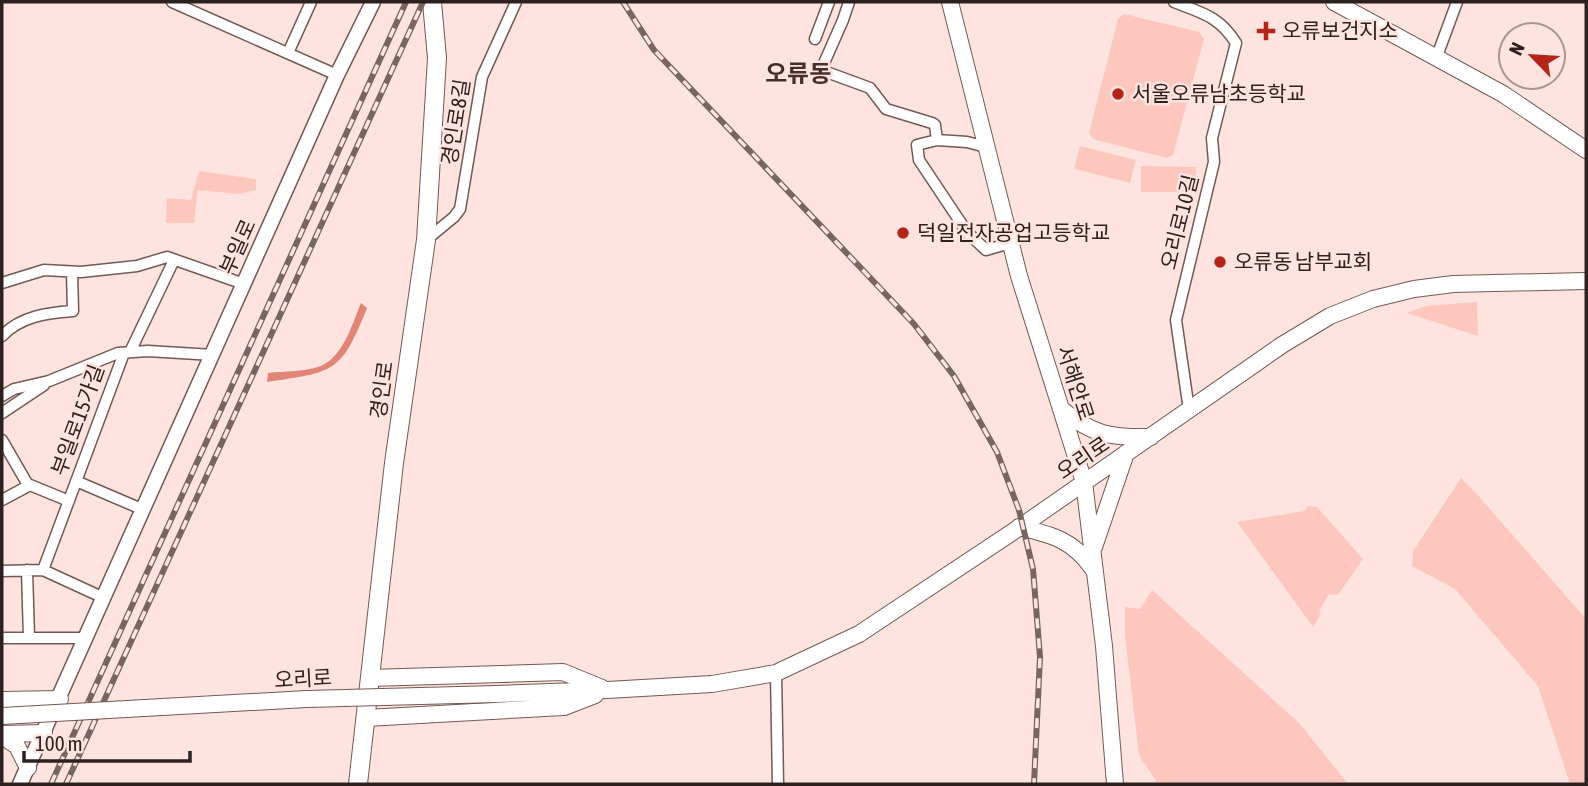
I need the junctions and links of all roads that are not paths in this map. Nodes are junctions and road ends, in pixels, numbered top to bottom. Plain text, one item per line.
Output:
1 (311, 2) edge
2 (373, 2) edge
3 (432, 2) edge
4 (516, 2) edge
5 (830, 2) edge
6 (849, 2) edge
7 (950, 2) edge
8 (1174, 2) edge
9 (1334, 2) edge
10 (1457, 2) edge
11 (180, 3) edge
12 (815, 39) dead end
13 (288, 53) junction
14 (1437, 56) junction
15 (337, 75) junction
16 (937, 140) junction
17 (986, 147) junction
18 (1586, 149) edge
19 (426, 240) junction
20 (1010, 243) junction
21 (174, 260) junction
22 (72, 272) junction
23 (1586, 281) edge
24 (2, 283) edge
25 (244, 284) junction
26 (2, 336) edge
27 (127, 352) junction
28 (213, 355) junction
29 (49, 381) junction
30 (2, 396) edge
31 (1061, 410) junction
32 (1189, 410) junction
33 (2, 414) edge
34 (1151, 437) junction
35 (2, 440) edge
36 (1126, 453) junction
37 (76, 481) junction
38 (1084, 482) junction
39 (28, 485) junction
40 (2, 500) edge
41 (69, 501) junction
42 (144, 510) junction
43 (1019, 527) junction
44 (1092, 551) junction
45 (27, 570) junction
46 (43, 570) junction
47 (2, 571) edge
48 (1095, 571) junction
49 (104, 598) junction
50 (2, 638) edge
51 (29, 638) junction
52 (86, 638) junction
53 (776, 673) junction
54 (370, 678) junction
55 (607, 690) junction
56 (60, 699) junction
57 (2, 700) edge
58 (2, 716) edge
59 (366, 718) junction
60 (44, 733) junction
61 (2, 735) edge
62 (28, 768) junction
63 (20, 784) edge
64 (358, 784) edge
65 (778, 784) edge
66 (1115, 784) edge

1 - 13 street
2 - 15 street, 부일로
3 - 19 main road, 경인로
4 - 19 street, 경인로8길
5 - 12 street
6 - 16 street
7 - 17 main road, 서해안로
8 - 32 street, 오리로10길
9 - 14 main road
10 - 14 street
11 - 13 street
13 - 15 street
14 - 18 main road
15 - 25 street, 부일로
16 - 17 street
16 - 20 street
17 - 20 main road, 서해안로
19 - 54 main road, 경인로
20 - 31 main road, 서해안로
21 - 22 street
21 - 25 street
21 - 27 street, 부일로15가길
22 - 24 street
22 - 26 street
23 - 32 main road, 오리로
25 - 28 street, 부일로
27 - 28 street
27 - 29 street
27 - 37 street, 부일로15가길
28 - 42 street, 부일로
29 - 30 street
29 - 33 street
31 - 34 main road
31 - 38 main road, 서해안로
32 - 34 main road, 오리로
34 - 36 main road, 오리로
35 - 39 street, 부일로15가길
36 - 38 main road, 오리로
36 - 44 main road
37 - 41 street, 부일로15가길
37 - 42 street
38 - 43 main road, 오리로
38 - 44 main road, 서해안로
39 - 40 street, 부일로15가길
39 - 41 street, 부일로15가길
41 - 46 street, 부일로15가길
42 - 49 street, 부일로
43 - 48 main road
43 - 53 main road, 오리로
44 - 48 main road, 서해안로
45 - 46 street
45 - 47 street
45 - 51 street
46 - 49 street
48 - 66 main road, 서해안로
49 - 52 street, 부일로
50 - 51 street
51 - 52 street
52 - 56 street, 부일로
53 - 55 main road, 오리로
53 - 65 street
54 - 55 main road, 오리로
54 - 59 main road, 경인로
55 - 58 main road, 오리로, bridge
55 - 59 main road, 오리로
56 - 57 main road
56 - 60 street, 부일로
59 - 64 main road, 경인로
60 - 61 main road
60 - 62 street, 부일로
61 - 62 main road
62 - 63 street, 부일로

